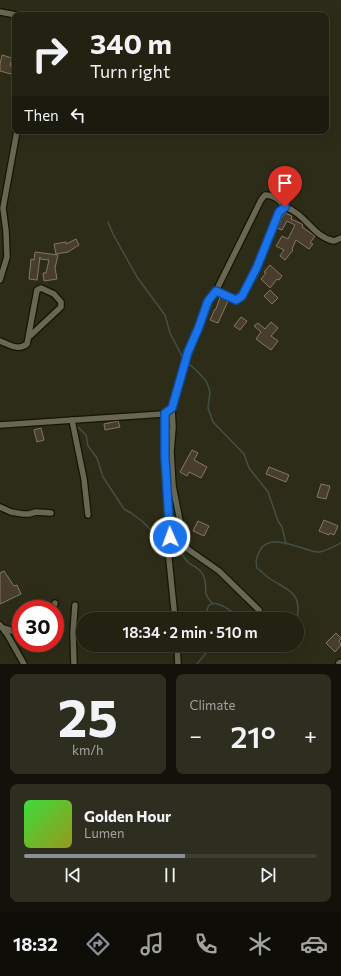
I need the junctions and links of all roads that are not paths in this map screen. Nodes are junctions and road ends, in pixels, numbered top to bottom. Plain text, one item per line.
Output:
1 (0, 12) edge
2 (12, 14) edge
3 (16, 134) edge
4 (285, 207) junction
5 (341, 238) edge
6 (0, 280) edge
7 (216, 291) junction
8 (30, 336) junction
9 (0, 341) edge
10 (172, 408) junction
11 (165, 413) junction
12 (72, 420) junction
13 (0, 425) edge
14 (0, 507) edge
15 (51, 513) dead end
16 (88, 515) dead end
17 (75, 604) dead end
18 (259, 610) dead end
19 (174, 612) edge
20 (2, 627) edge
21 (12, 631) edge
22 (177, 652) edge
23 (24, 664) edge
24 (74, 664) edge
25 (178, 664) edge

1 - 2 street
3 - 6 street
4 - 5 street
4 - 7 street
4 - 7 street
7 - 10 street
8 - 8 street
8 - 9 street
10 - 11 street
10 - 18 street
11 - 12 street
11 - 19 street
12 - 13 street
12 - 16 street
14 - 15 street
17 - 24 street
20 - 21 street
20 - 23 street
22 - 25 street

